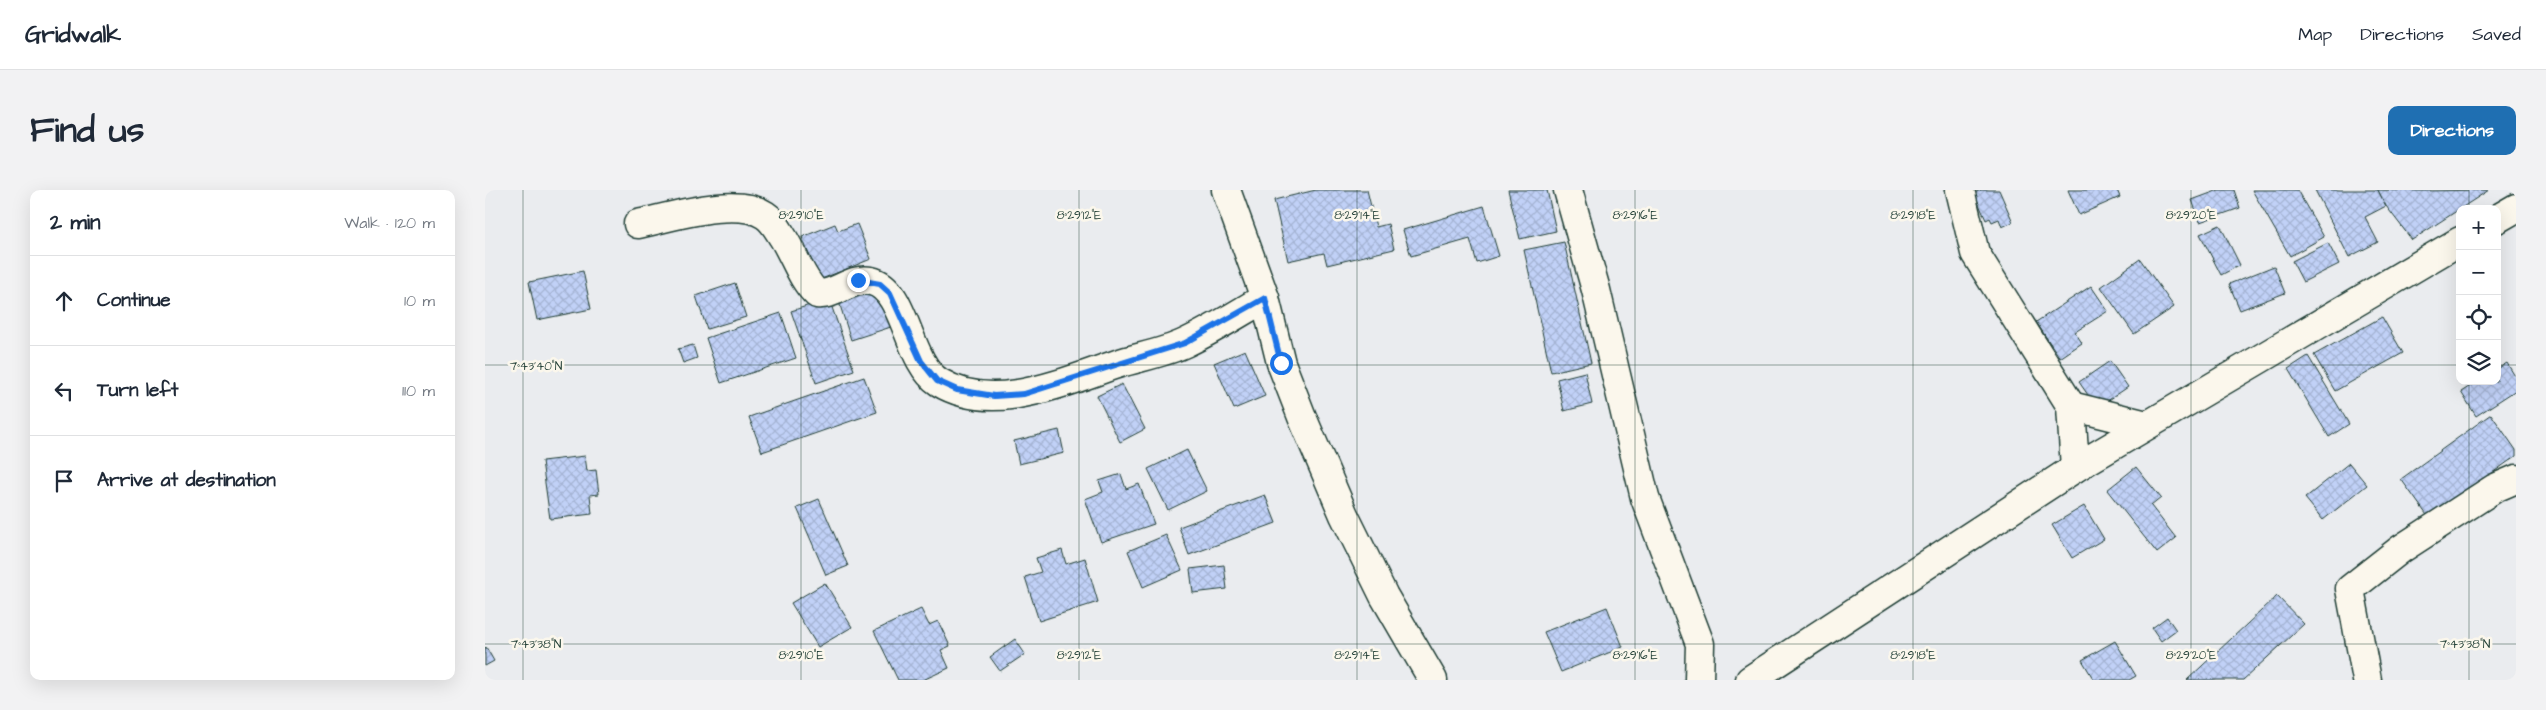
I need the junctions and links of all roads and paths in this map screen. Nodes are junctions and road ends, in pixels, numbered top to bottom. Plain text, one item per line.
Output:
1 (1226, 190) edge
2 (1568, 190) edge
3 (1960, 190) edge
4 (2516, 208) edge
5 (2501, 217) edge
6 (638, 224) dead end
7 (2456, 243) edge
8 (1265, 298) junction
9 (2071, 406) junction
10 (2147, 426) junction
11 (2075, 468) junction
12 (2516, 480) edge
13 (1433, 680) edge
14 (1699, 680) edge
15 (1750, 680) edge
16 (2367, 680) edge

1 - 8 street
2 - 14 street
3 - 9 street
4 - 5 street
6 - 8 street
7 - 10 street
8 - 13 street
9 - 10 street
9 - 11 street
10 - 11 street
11 - 15 street
12 - 16 street

